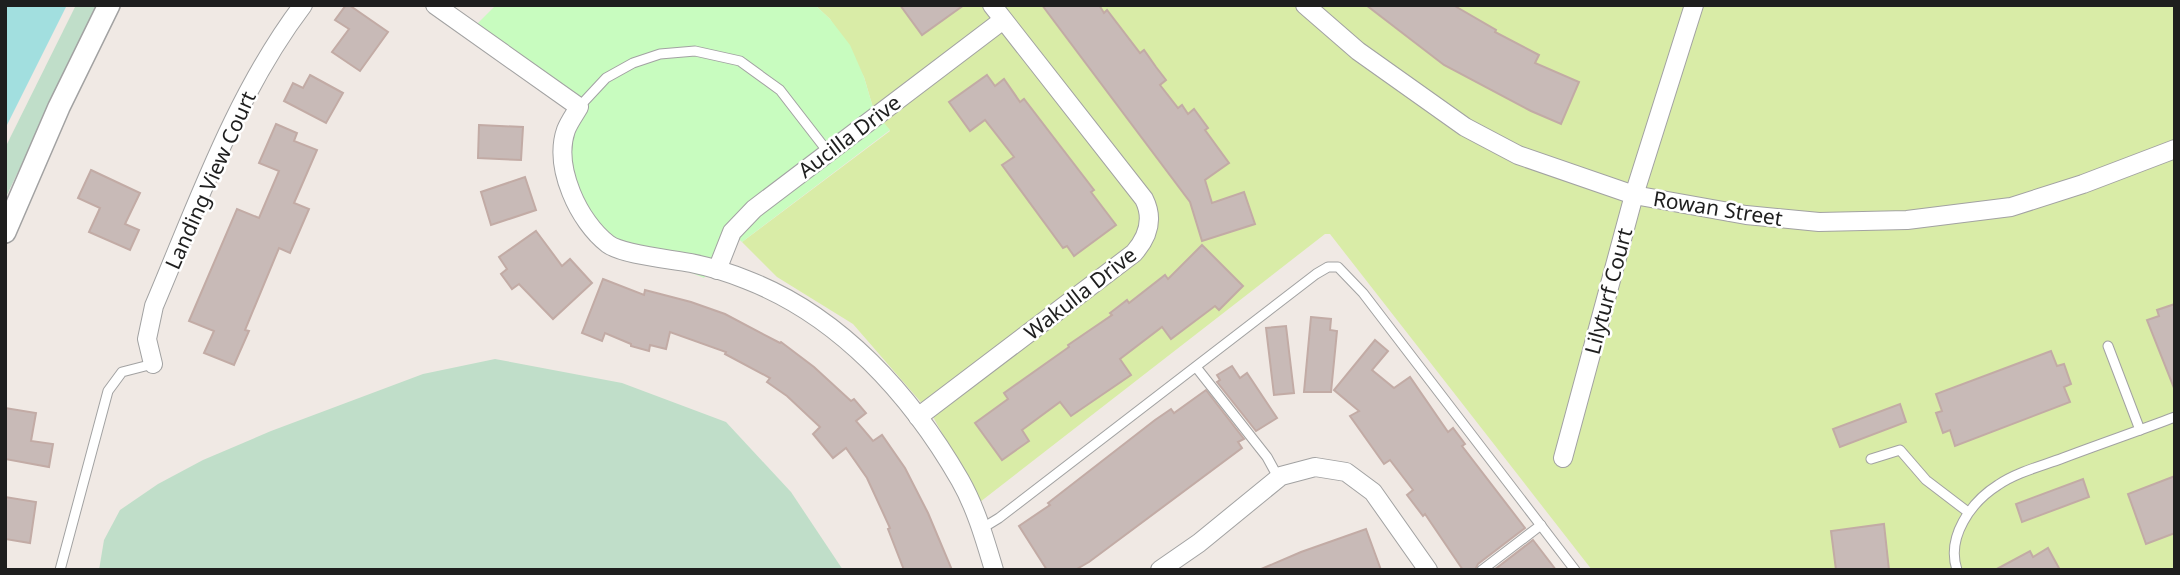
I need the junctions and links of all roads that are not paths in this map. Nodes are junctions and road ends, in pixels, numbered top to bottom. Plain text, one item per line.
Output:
1 (109, 5) edge
2 (303, 5) edge
3 (435, 5) edge
4 (992, 5) edge
5 (1305, 5) edge
6 (1694, 5) edge
7 (1003, 20) junction
8 (579, 107) junction
9 (2175, 149) edge
10 (828, 152) junction
11 (1634, 195) junction
12 (5, 232) edge
13 (717, 270) junction
14 (2108, 346) dead end
15 (153, 364) joint
16 (1196, 367) junction
17 (918, 417) junction
18 (2175, 417) edge
19 (2140, 430) junction
20 (1563, 458) dead end
21 (1871, 459) dead end
22 (1279, 479) junction
23 (1968, 512) junction
24 (1541, 526) junction
25 (981, 528) junction
26 (60, 570) edge
27 (994, 570) edge
28 (1161, 570) edge
29 (1429, 570) edge
30 (1482, 570) edge
31 (1576, 570) edge
32 (1957, 570) edge

1 - 12 street
2 - 15 street, Landing View Court
3 - 8 street
4 - 7 street, Wakulla Drive
5 - 11 street, Rowan Street
6 - 11 street, Lilyturf Court
7 - 10 street, Aucilla Drive
7 - 17 street, Wakulla Drive
8 - 10 lane
8 - 13 street
9 - 11 street, Rowan Street
10 - 13 street, Aucilla Drive
11 - 20 street, Lilyturf Court
13 - 17 street
14 - 19 lane
15 - 26 lane
16 - 22 lane
16 - 24 lane
16 - 25 lane
17 - 25 street
18 - 19 lane
19 - 23 lane
21 - 23 lane
22 - 28 street
22 - 29 street
23 - 32 lane
24 - 30 lane
24 - 31 lane
25 - 27 street

